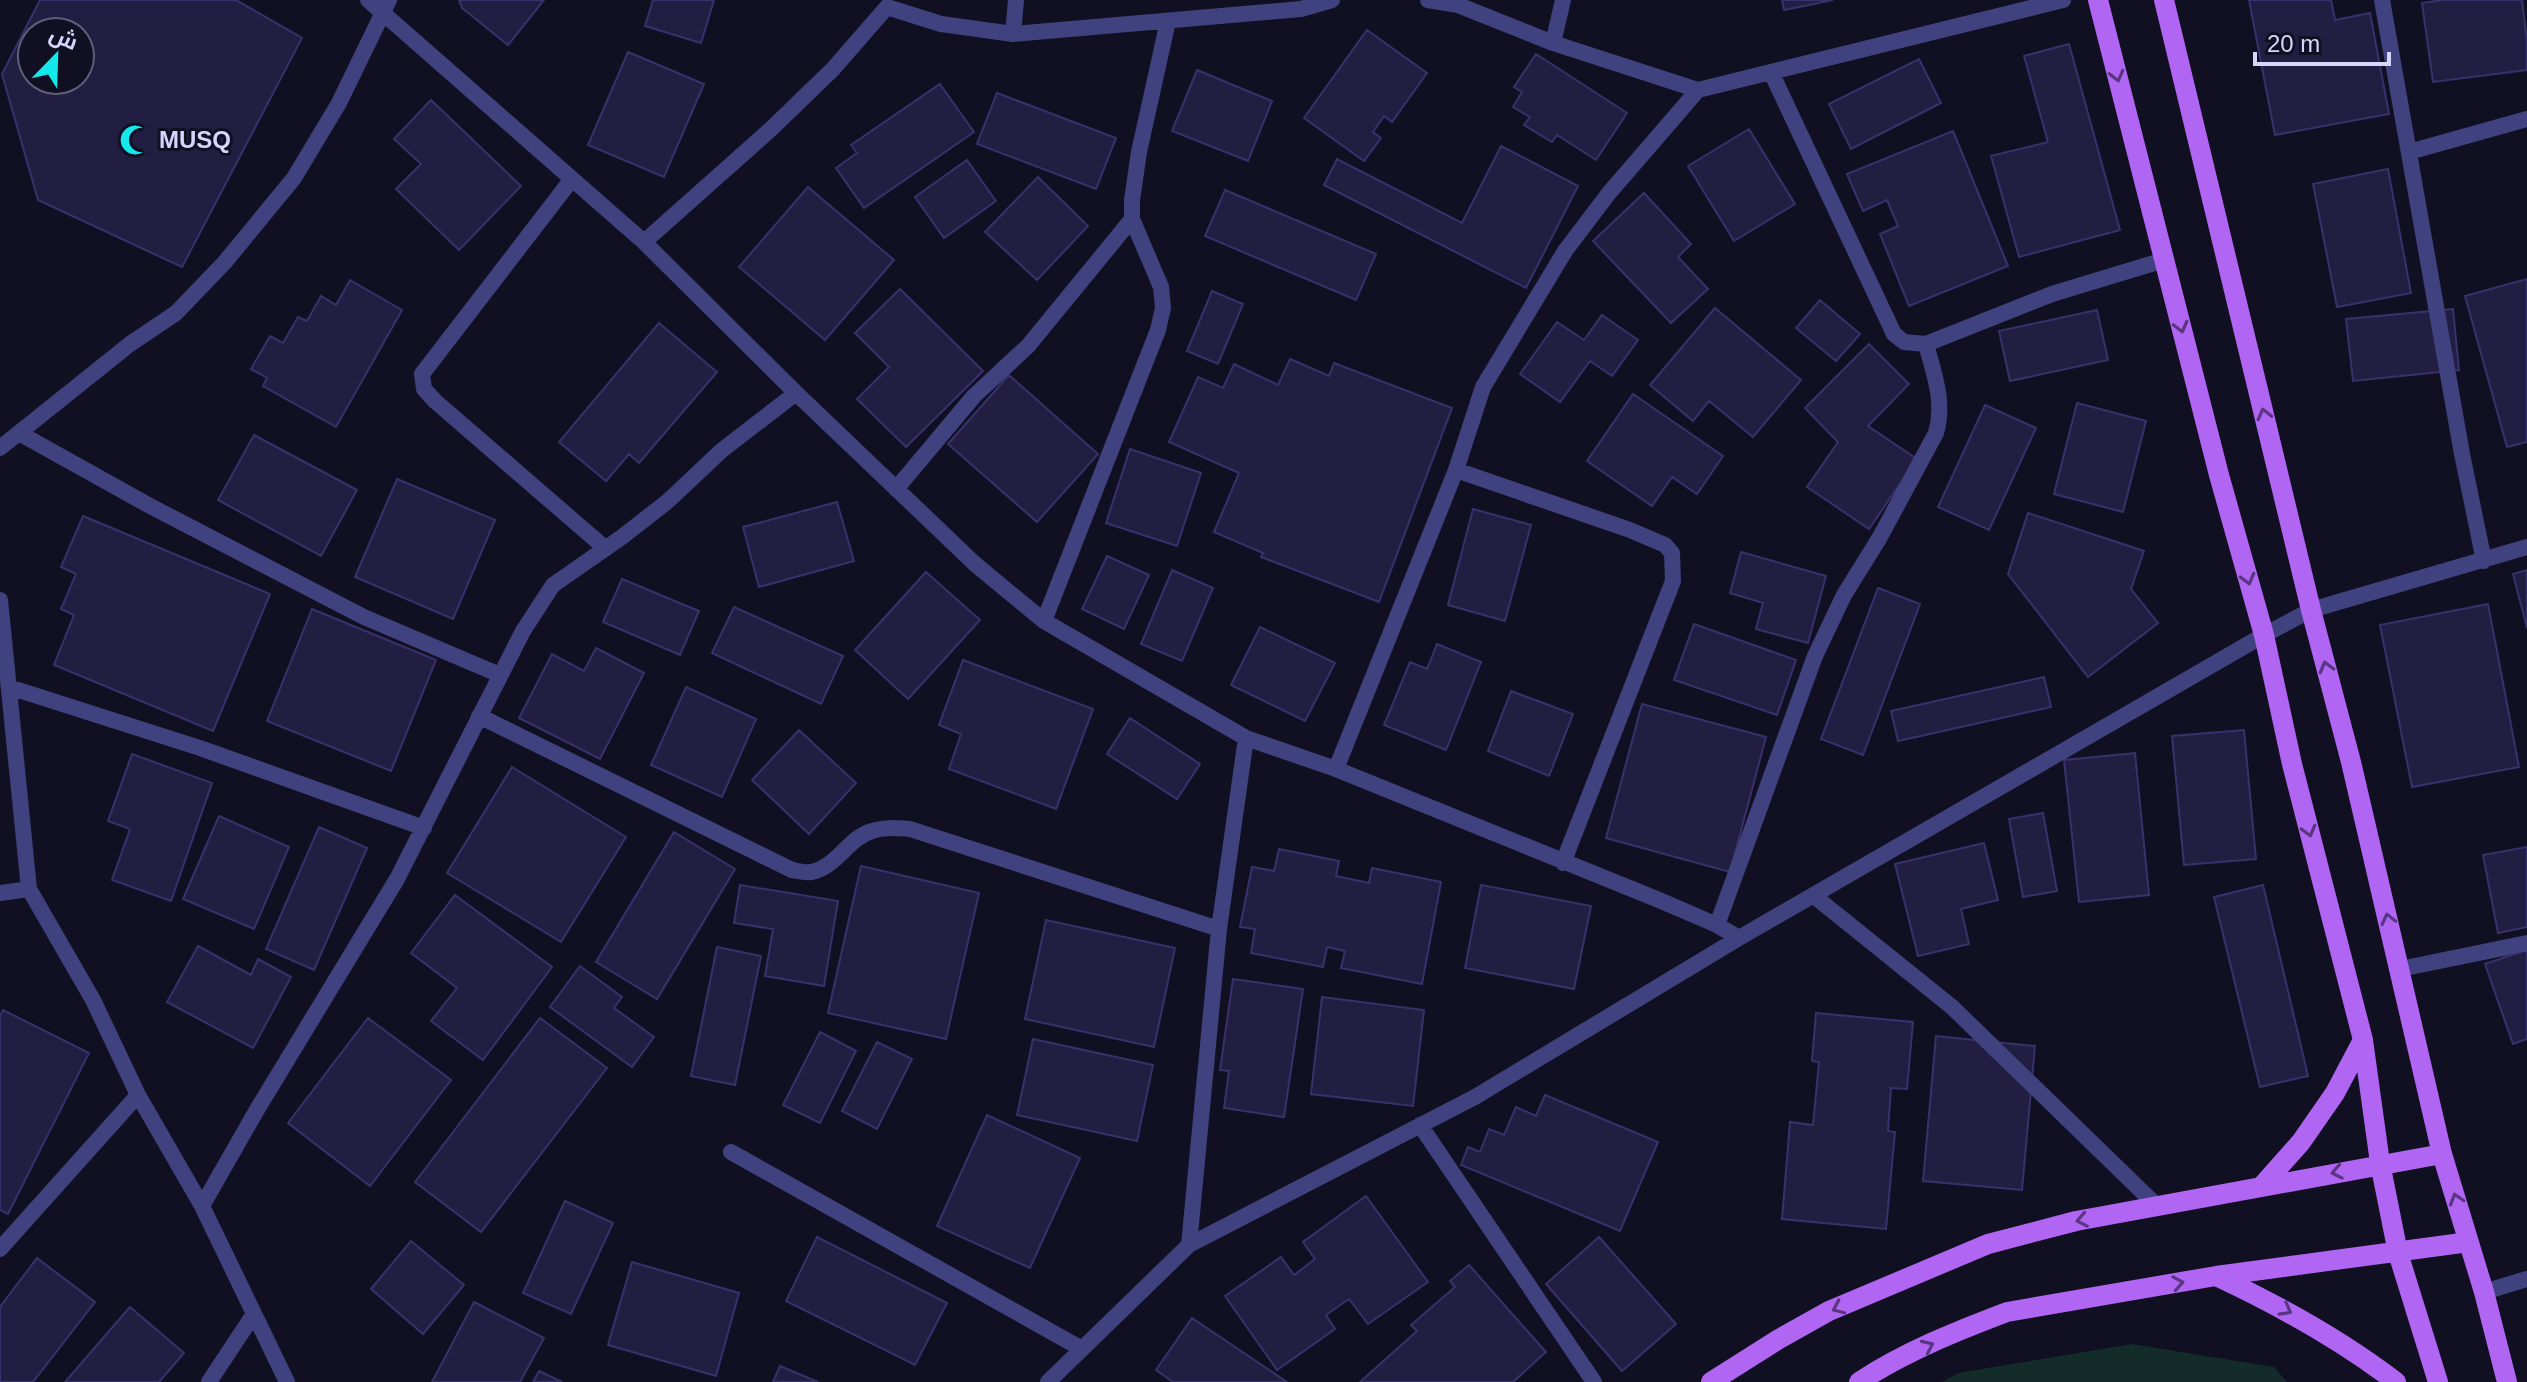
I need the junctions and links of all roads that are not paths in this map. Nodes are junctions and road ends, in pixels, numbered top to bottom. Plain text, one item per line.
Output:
1 (368, 0) edge
2 (1016, 0) edge
3 (1332, 0) edge
4 (1428, 0) edge
5 (1563, 0) edge
6 (2063, 0) edge
7 (2098, 0) edge
8 (2164, 0) edge
9 (2382, 0) edge
10 (882, 4) edge
11 (1300, 5) edge
12 (386, 6) edge
13 (1168, 21) junction
14 (1013, 34) junction
15 (1553, 43) junction
16 (1771, 72) junction
17 (1698, 90) junction
18 (2526, 121) edge
19 (2409, 152) junction
20 (572, 179) junction
21 (1132, 219) junction
22 (644, 242) junction
23 (2164, 260) junction
24 (1926, 344) junction
25 (796, 393) junction
26 (19, 433) junction
27 (0, 448) edge
28 (1456, 470) junction
29 (896, 489) junction
30 (2527, 547) edge
31 (605, 548) junction
32 (2484, 561) junction
33 (0, 600) edge
34 (2311, 610) junction
35 (1044, 621) junction
36 (2264, 635) junction
37 (500, 675) junction
38 (9, 687) junction
39 (479, 716) junction
40 (1246, 738) junction
41 (1336, 769) junction
42 (424, 828) junction
43 (1563, 863) junction
44 (29, 889) junction
45 (0, 893) edge
46 (1814, 896) junction
47 (1717, 925) junction
48 (1219, 929) junction
49 (1739, 938) junction
50 (2527, 943) edge
51 (2400, 969) junction
52 (2363, 1040) junction
53 (138, 1095) junction
54 (1420, 1125) junction
55 (731, 1152) dead end
56 (2442, 1154) junction
57 (2380, 1163) junction
58 (2261, 1187) junction
59 (202, 1206) junction
60 (2158, 1207) junction
61 (2469, 1242) junction
62 (1189, 1245) junction
63 (0, 1249) edge
64 (2398, 1253) junction
65 (2216, 1276) junction
66 (2527, 1279) edge
67 (2484, 1292) junction
68 (254, 1314) junction
69 (1082, 1349) junction
70 (209, 1382) edge
71 (287, 1382) edge
72 (1048, 1382) edge
73 (1594, 1382) edge
74 (1711, 1382) edge
75 (1859, 1382) edge
76 (2396, 1382) edge
77 (2438, 1382) edge
78 (2507, 1382) edge

1 - 12 street
2 - 14 street
3 - 11 street
4 - 15 street
5 - 15 street
6 - 16 street
7 -> 23 main road
34 -> 8 main road
9 - 19 street
10 - 14 street
10 - 22 street
11 - 13 street
12 - 20 street
12 - 26 street
13 - 14 street
13 - 21 street
15 - 17 street
16 - 17 street
16 - 24 street
17 - 28 street
18 - 19 street
19 - 32 street
20 - 22 street
20 - 31 street
21 - 29 street
21 - 35 street
22 - 25 street
23 - 24 street
23 -> 36 main road
24 - 47 street
25 - 29 street
25 - 31 street
26 - 27 street
26 - 37 street
28 - 41 street
28 - 43 street
29 - 35 street
30 - 32 street
31 - 37 street
32 - 34 street
33 - 38 street
34 - 36 street
51 -> 34 main road
35 - 40 street
36 - 46 street
36 -> 52 main road
37 - 39 street
38 - 42 street
38 - 44 street
39 - 42 street
39 - 48 street
40 - 41 street
40 - 48 street
41 - 43 street
42 - 59 street
43 - 47 street
44 - 45 street
44 - 53 street
46 - 49 street
46 - 60 street
47 - 49 street
48 - 62 street
49 - 54 street
50 - 51 street
51 - 56 main road
52 - 57 main road
52 - 58 main road
53 - 59 street
53 - 63 street
54 - 62 street
54 - 73 street
55 - 69 street
56 - 57 main road
61 -> 56 main road
57 -> 58 main road
57 - 64 main road
58 - 60 main road
59 - 68 street
60 -> 74 main road
61 - 64 main road
61 - 67 main road
62 - 69 street
64 - 65 main road
64 - 77 main road
75 -> 65 main road
65 -> 76 main road
66 - 67 street
67 - 78 main road
68 - 70 street
68 - 71 street
69 - 72 street

